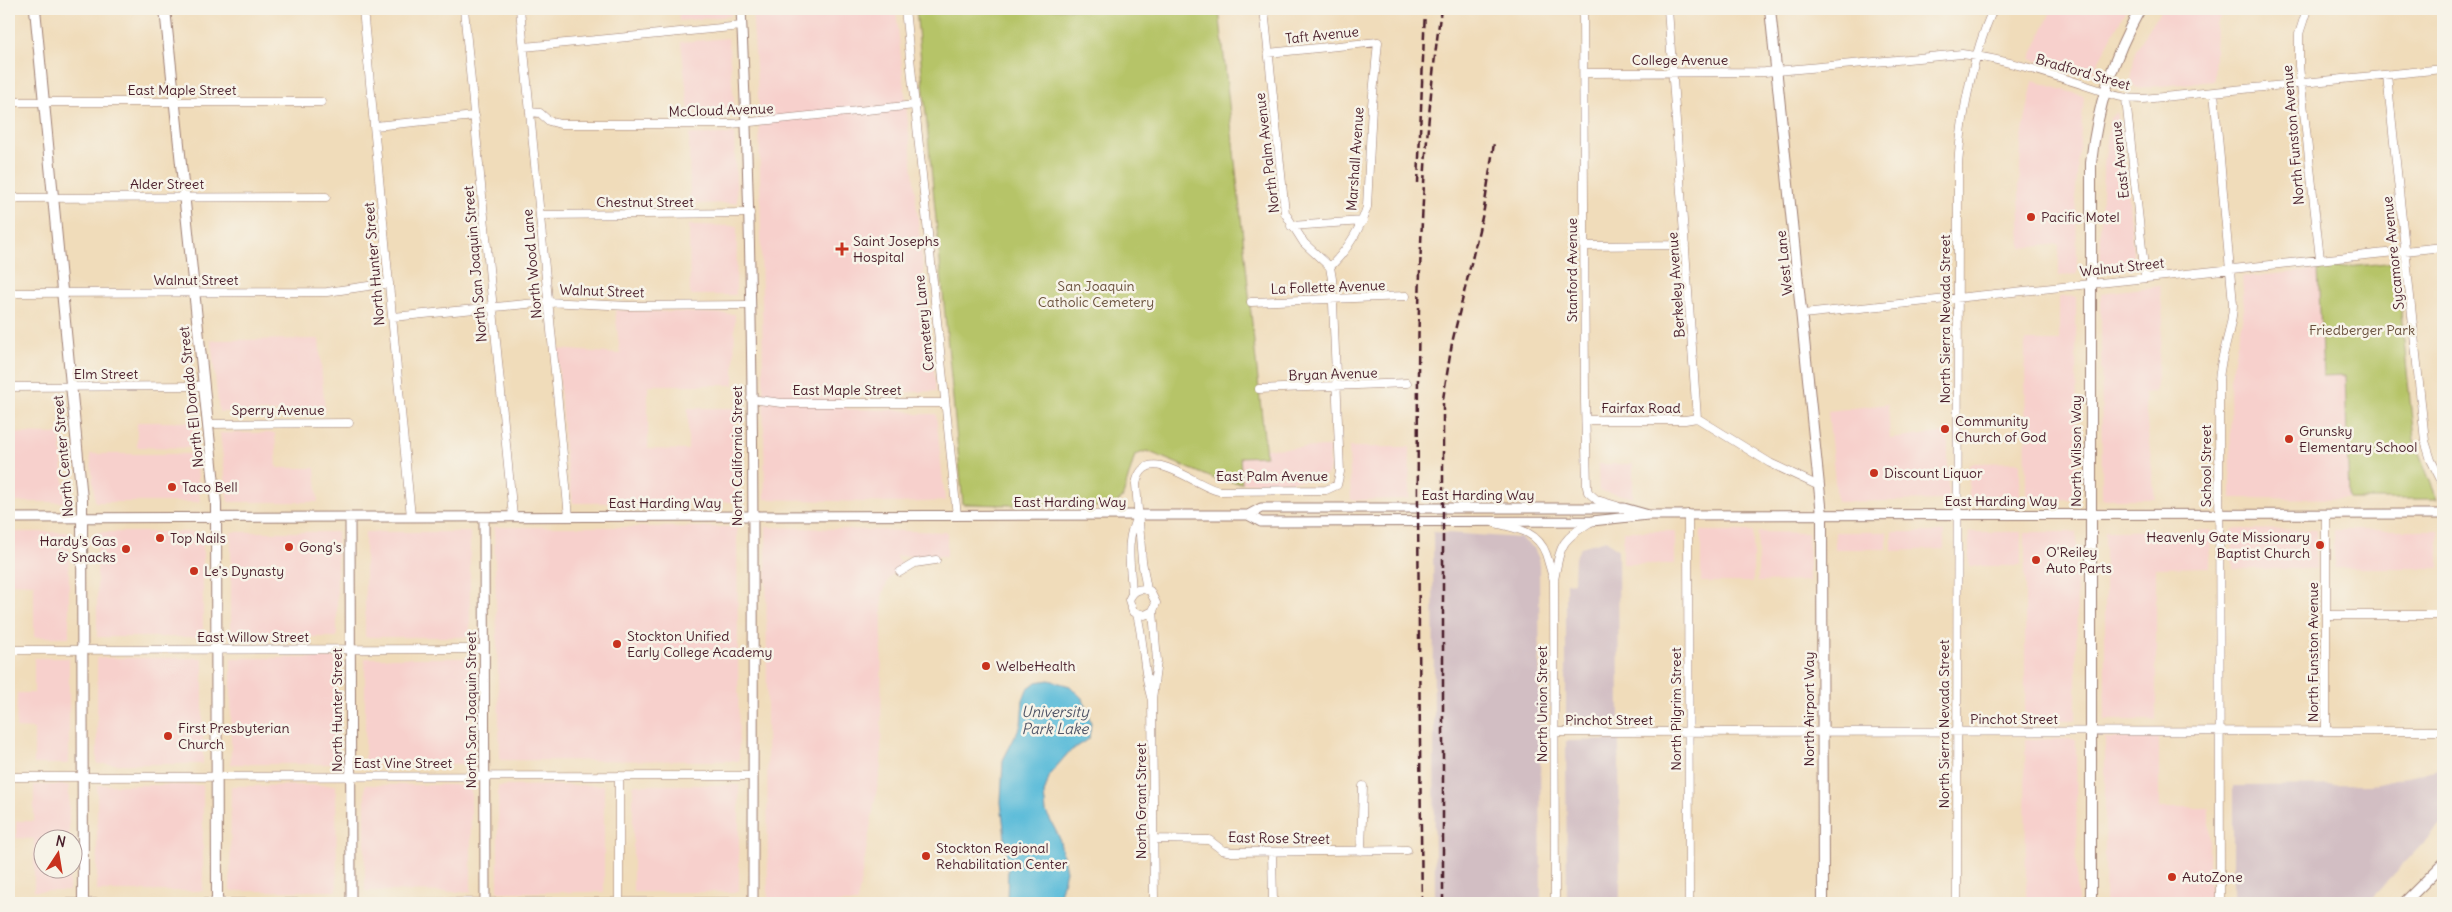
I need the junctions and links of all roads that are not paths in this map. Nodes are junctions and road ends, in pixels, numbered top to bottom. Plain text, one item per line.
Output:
1 (35, 9) edge
2 (165, 9) edge
3 (363, 9) edge
4 (464, 9) edge
5 (520, 9) edge
6 (741, 9) edge
7 (905, 9) edge
8 (1264, 9) edge
9 (1584, 9) edge
10 (1668, 9) edge
11 (1770, 9) edge
12 (1993, 9) edge
13 (2140, 9) edge
14 (2307, 9) edge
15 (742, 26) junction
16 (1378, 42) joint
17 (524, 48) junction
18 (1268, 53) junction
19 (1976, 56) junction
20 (2443, 69) edge
21 (1777, 71) junction
22 (1584, 73) junction
23 (1673, 73) junction
24 (2388, 75) junction
25 (2300, 82) junction
26 (2214, 92) junction
27 (2104, 93) junction
28 (2126, 99) junction
29 (9, 102) edge
30 (43, 102) junction
31 (175, 102) junction
32 (321, 102) dead end
33 (914, 105) junction
34 (530, 112) junction
35 (475, 116) junction
36 (747, 123) junction
37 (374, 126) junction
38 (184, 197) junction
39 (326, 197) dead end
40 (9, 198) edge
41 (52, 198) junction
42 (750, 213) junction
43 (540, 215) junction
44 (1363, 221) junction
45 (1291, 226) junction
46 (1685, 245) junction
47 (1584, 246) junction
48 (2443, 246) edge
49 (2405, 251) junction
50 (2320, 259) junction
51 (1330, 267) junction
52 (2231, 269) junction
53 (2145, 277) junction
54 (389, 283) junction
55 (2090, 283) junction
56 (194, 292) junction
57 (9, 293) edge
58 (62, 293) junction
59 (1406, 296) dead end
60 (1958, 296) junction
61 (1333, 299) junction
62 (547, 302) junction
63 (1251, 302) dead end
64 (493, 306) junction
65 (751, 306) junction
66 (1803, 314) junction
67 (393, 317) junction
68 (1407, 383) dead end
69 (204, 386) junction
70 (1336, 386) junction
71 (9, 387) edge
72 (71, 387) junction
73 (1260, 389) dead end
74 (751, 399) junction
75 (944, 403) junction
76 (1697, 418) junction
77 (1586, 420) junction
78 (349, 423) dead end
79 (208, 424) junction
80 (2443, 484) edge
81 (1819, 486) junction
82 (1624, 508) junction
83 (1688, 514) junction
84 (2090, 514) junction
85 (2219, 514) junction
86 (2326, 514) junction
87 (2443, 514) edge
88 (1138, 515) junction
89 (1248, 515) junction
90 (1648, 515) junction
91 (1822, 515) junction
92 (1957, 515) junction
93 (956, 516) junction
94 (350, 517) junction
95 (411, 517) junction
96 (513, 517) junction
97 (568, 517) junction
98 (751, 517) junction
99 (9, 518) edge
100 (82, 518) junction
101 (216, 518) junction
102 (484, 518) junction
103 (1485, 521) junction
104 (1592, 521) junction
105 (936, 560) dead end
106 (900, 572) dead end
107 (1554, 580) junction
108 (1147, 590) junction
109 (1132, 594) junction
110 (1153, 611) junction
111 (1137, 614) junction
112 (2326, 615) junction
113 (2443, 615) edge
114 (215, 649) junction
115 (350, 649) junction
116 (484, 649) junction
117 (9, 650) edge
118 (82, 650) junction
119 (1152, 699) junction
120 (2091, 731) junction
121 (2219, 731) junction
122 (2326, 731) junction
123 (2443, 731) edge
124 (1555, 732) junction
125 (1689, 732) junction
126 (1823, 732) junction
127 (1957, 732) junction
128 (9, 776) edge
129 (83, 776) junction
130 (216, 776) junction
131 (350, 776) junction
132 (485, 776) junction
133 (619, 776) junction
134 (753, 776) junction
135 (1363, 786) dead end
136 (1154, 839) junction
137 (1407, 850) dead end
138 (1361, 851) junction
139 (1272, 852) junction
140 (2443, 864) edge
141 (32, 903) edge
142 (83, 903) edge
143 (217, 903) edge
144 (351, 903) edge
145 (485, 903) edge
146 (619, 903) edge
147 (753, 903) edge
148 (1154, 903) edge
149 (1273, 903) edge
150 (1555, 903) edge
151 (1689, 903) edge
152 (1823, 903) edge
153 (1957, 903) edge
154 (2091, 903) edge
155 (2220, 903) edge
156 (2404, 903) edge

1 - 30 main road, North Center Street
2 - 31 main road, North El Dorado Street
3 - 37 street, North Hunter Street
4 - 35 street, North San Joaquin Street
5 - 17 street, North Wood Lane
6 - 15 street, North California Street
7 - 33 street, Cemetery Lane
8 - 18 street, North Palm Avenue
9 - 22 street, Stanford Avenue
10 - 23 street, Berkeley Avenue
11 - 21 main road, West Lane
12 - 19 street, North Sierra Nevada Street
13 - 27 main road, North Wilson Way
14 - 25 street, North Funston Avenue
15 - 17 street
15 - 36 street, North California Street
16 - 18 street, Taft Avenue
16 - 44 street, Marshall Avenue
17 - 34 street, North Wood Lane
18 - 45 street, North Palm Avenue
19 - 21 street, Bradford Street
19 - 27 street, Bradford Street
19 - 60 street, North Sierra Nevada Street
20 - 24 street, Bradford Street
21 - 23 street, College Avenue
21 - 66 main road, West Lane
22 - 23 street, College Avenue
22 - 47 street, Stanford Avenue
23 - 46 street, Berkeley Avenue
24 - 25 street, Bradford Street
24 - 49 street, Sycamore Avenue
25 - 26 street, Bradford Street
25 - 50 street, North Funston Avenue
26 - 28 street, Bradford Street
26 - 52 street, School Street
27 - 28 street, Bradford Street
27 - 55 main road, North Wilson Way
28 - 53 street, East Avenue
29 - 30 street, East Maple Street
30 - 31 street, East Maple Street
30 - 41 main road, North Center Street
31 - 32 street, East Maple Street
31 - 38 main road, North El Dorado Street
33 - 36 street, McCloud Avenue
33 - 75 street, Cemetery Lane
34 - 36 street, McCloud Avenue
34 - 43 street, North Wood Lane
35 - 37 street
35 - 64 street, North San Joaquin Street
36 - 42 street, North California Street
37 - 54 street, North Hunter Street
38 - 39 street, Alder Street
38 - 41 street, Alder Street
38 - 56 main road, North El Dorado Street
40 - 41 street, Alder Street
41 - 58 main road, North Center Street
42 - 43 street, Chestnut Street
42 - 65 street, North California Street
43 - 62 street, North Wood Lane
44 - 45 street
44 - 51 street, Marshall Avenue
45 - 51 street, North Palm Avenue
46 - 47 street
46 - 76 street, Berkeley Avenue
47 - 77 street, Stanford Avenue
48 - 49 street, Walnut Street
49 - 50 street, Walnut Street
49 - 80 street, Sycamore Avenue
50 - 52 street, Walnut Street
51 - 61 street
52 - 53 street, Walnut Street
52 - 85 street, School Street
53 - 55 street, Walnut Street
54 - 56 street, Walnut Street
54 - 67 street, North Hunter Street
55 - 60 street, Walnut Street
55 - 84 main road, North Wilson Way
56 - 58 street, Walnut Street
56 - 69 main road, North El Dorado Street
57 - 58 street, Walnut Street
58 - 72 main road, North Center Street
59 - 61 street, La Follette Avenue
60 - 66 street, Walnut Street
60 - 92 street, North Sierra Nevada Street
61 - 63 street, La Follette Avenue
61 - 70 street
62 - 64 street, Walnut Street
62 - 65 street, Walnut Street
62 - 97 street, North Wood Lane
64 - 67 street, Walnut Street
64 - 96 street, North San Joaquin Street
65 - 74 street, North California Street
66 - 81 main road, West Lane
67 - 95 street, North Hunter Street
68 - 70 street, Bryan Avenue
69 - 72 street, Elm Street
69 - 79 main road, North El Dorado Street
70 - 73 street, Bryan Avenue
70 - 88 street, East Palm Avenue
71 - 72 street, Elm Street
72 - 100 main road, North Center Street
74 - 75 street, East Maple Street
74 - 98 street, North California Street
75 - 93 street, Cemetery Lane
76 - 77 street, Fairfax Road
76 - 81 street
77 - 82 street, Stanford Avenue
78 - 79 street, Sperry Avenue
79 - 101 main road, North El Dorado Street
81 - 91 main road, West Lane
82 - 89 street, East Harding Way
82 - 90 street, East Harding Way
83 - 90 street, East Harding Way
83 - 91 street, East Harding Way
83 - 125 street, North Pilgrim Street
84 - 85 street, East Harding Way
84 - 92 street, East Harding Way
84 - 120 main road, North Wilson Way
85 - 86 street, East Harding Way
85 - 121 street, School Street
86 - 87 street, East Harding Way
86 - 112 street, North Funston Avenue
88 - 89 street, East Harding Way
88 - 93 street, East Harding Way
88 - 108 street, North Grant Street
88 - 109 street, North Grant Street
89 - 103 street, East Harding Way
90 - 104 street, East Harding Way
91 - 92 street, East Harding Way
91 - 126 main road, North Airport Way
92 - 127 street, North Sierra Nevada Street
93 - 98 street, East Harding Way
94 - 95 street, East Harding Way
94 - 101 street, East Harding Way
94 - 115 street, North Hunter Street
95 - 102 street, East Harding Way
96 - 97 street, East Harding Way
96 - 102 street, East Harding Way
97 - 98 street, East Harding Way
98 - 134 street, North California Street
99 - 100 street, East Harding Way
100 - 101 street, East Harding Way
100 - 118 main road, North Center Street
101 - 114 main road, North El Dorado Street
102 - 116 street, North San Joaquin Street
103 - 104 street, East Harding Way
103 - 107 street
104 - 107 street, North Union Street
105 - 106 street
107 - 124 street, North Union Street
108 - 109 street
108 - 110 street, North Grant Street
109 - 111 street, North Grant Street
110 - 111 street
110 - 119 street, North Grant Street
111 - 119 street, North Grant Street
112 - 113 street
112 - 122 street, North Funston Avenue
114 - 115 street, East Willow Street
114 - 118 street, East Willow Street
114 - 130 main road, North El Dorado Street
115 - 116 street, East Willow Street
115 - 131 street, North Hunter Street
116 - 132 street, North San Joaquin Street
117 - 118 street, East Willow Street
118 - 129 main road, North Center Street
119 - 136 street, North Grant Street
120 - 121 street, Pinchot Street
120 - 127 street, Pinchot Street
120 - 154 main road, North Wilson Way
121 - 122 street, Pinchot Street
121 - 155 street, School Street
122 - 123 street, Pinchot Street
124 - 125 street, Pinchot Street
124 - 150 street, North Union Street
125 - 126 street, Pinchot Street
125 - 151 street, North Pilgrim Street
126 - 127 street, Pinchot Street
126 - 152 main road, North Airport Way
127 - 153 street, North Sierra Nevada Street
128 - 129 street, East Vine Street
129 - 130 street, East Vine Street
129 - 142 main road, North Center Street
130 - 131 street, East Vine Street
130 - 143 main road, North El Dorado Street
131 - 132 street, East Vine Street
131 - 144 street, North Hunter Street
132 - 133 street, East Vine Street
132 - 145 street, North San Joaquin Street
133 - 134 street, East Vine Street
133 - 146 street
134 - 147 street, North California Street
135 - 138 street
136 - 139 street, East Rose Street
136 - 148 street, North Grant Street
137 - 138 street, East Rose Street
138 - 139 street, East Rose Street
139 - 149 street
140 - 156 main road
141 - 142 street
142 - 143 street
143 - 144 street
144 - 145 street
145 - 146 street
146 - 147 street

